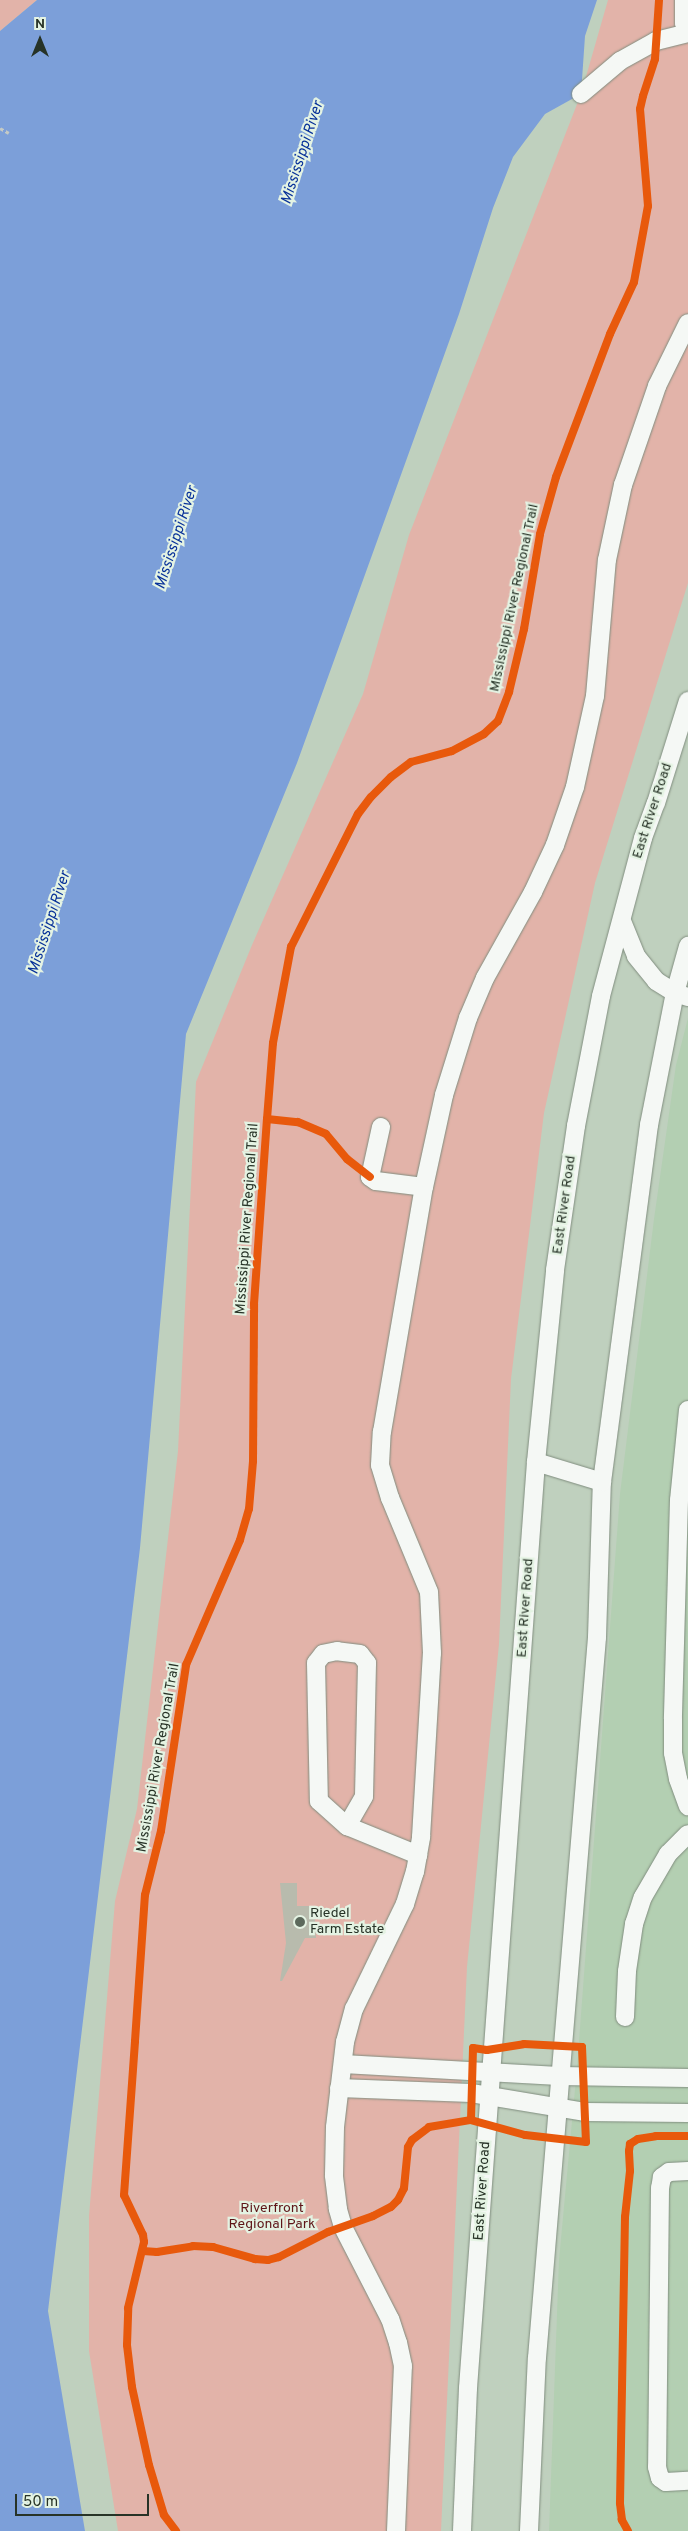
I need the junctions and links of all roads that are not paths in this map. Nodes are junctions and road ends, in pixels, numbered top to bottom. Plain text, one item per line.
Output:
1 (684, 0) edge
2 (688, 26) edge
3 (688, 33) edge
4 (580, 94) dead end
5 (688, 323) edge
6 (688, 701) edge
7 (622, 921) junction
8 (688, 946) edge
9 (682, 995) edge
10 (381, 1127) dead end
11 (424, 1187) junction
12 (688, 1410) edge
13 (536, 1462) junction
14 (602, 1482) junction
15 (684, 1500) edge
16 (688, 1806) edge
17 (347, 1826) junction
18 (688, 1834) edge
19 (418, 1855) junction
20 (625, 2018) dead end
21 (342, 2064) junction
22 (492, 2072) junction
23 (559, 2076) junction
24 (688, 2078) edge
25 (339, 2088) junction
26 (490, 2095) junction
27 (556, 2108) junction
28 (688, 2113) edge
29 (688, 2171) edge
30 (688, 2481) edge
31 (396, 2531) edge
32 (462, 2531) edge
33 (529, 2531) edge

1 - 2 street
3 - 4 street
5 - 11 street
6 - 7 street, East River Road
7 - 9 street
7 - 13 street, East River Road
8 - 9 street
9 - 14 street
10 - 11 street
11 - 19 street
12 - 15 street
13 - 14 street
13 - 22 street, East River Road
14 - 23 street
15 - 16 street
17 - 17 street
17 - 19 street
18 - 20 street
19 - 21 street
21 - 22 street
21 - 25 street
22 - 23 street
22 - 26 street, East River Road
23 - 24 street
23 - 27 street
25 - 26 street
25 - 31 street
26 - 27 street
26 - 32 street, East River Road
27 - 28 street
27 - 33 street
29 - 30 street

